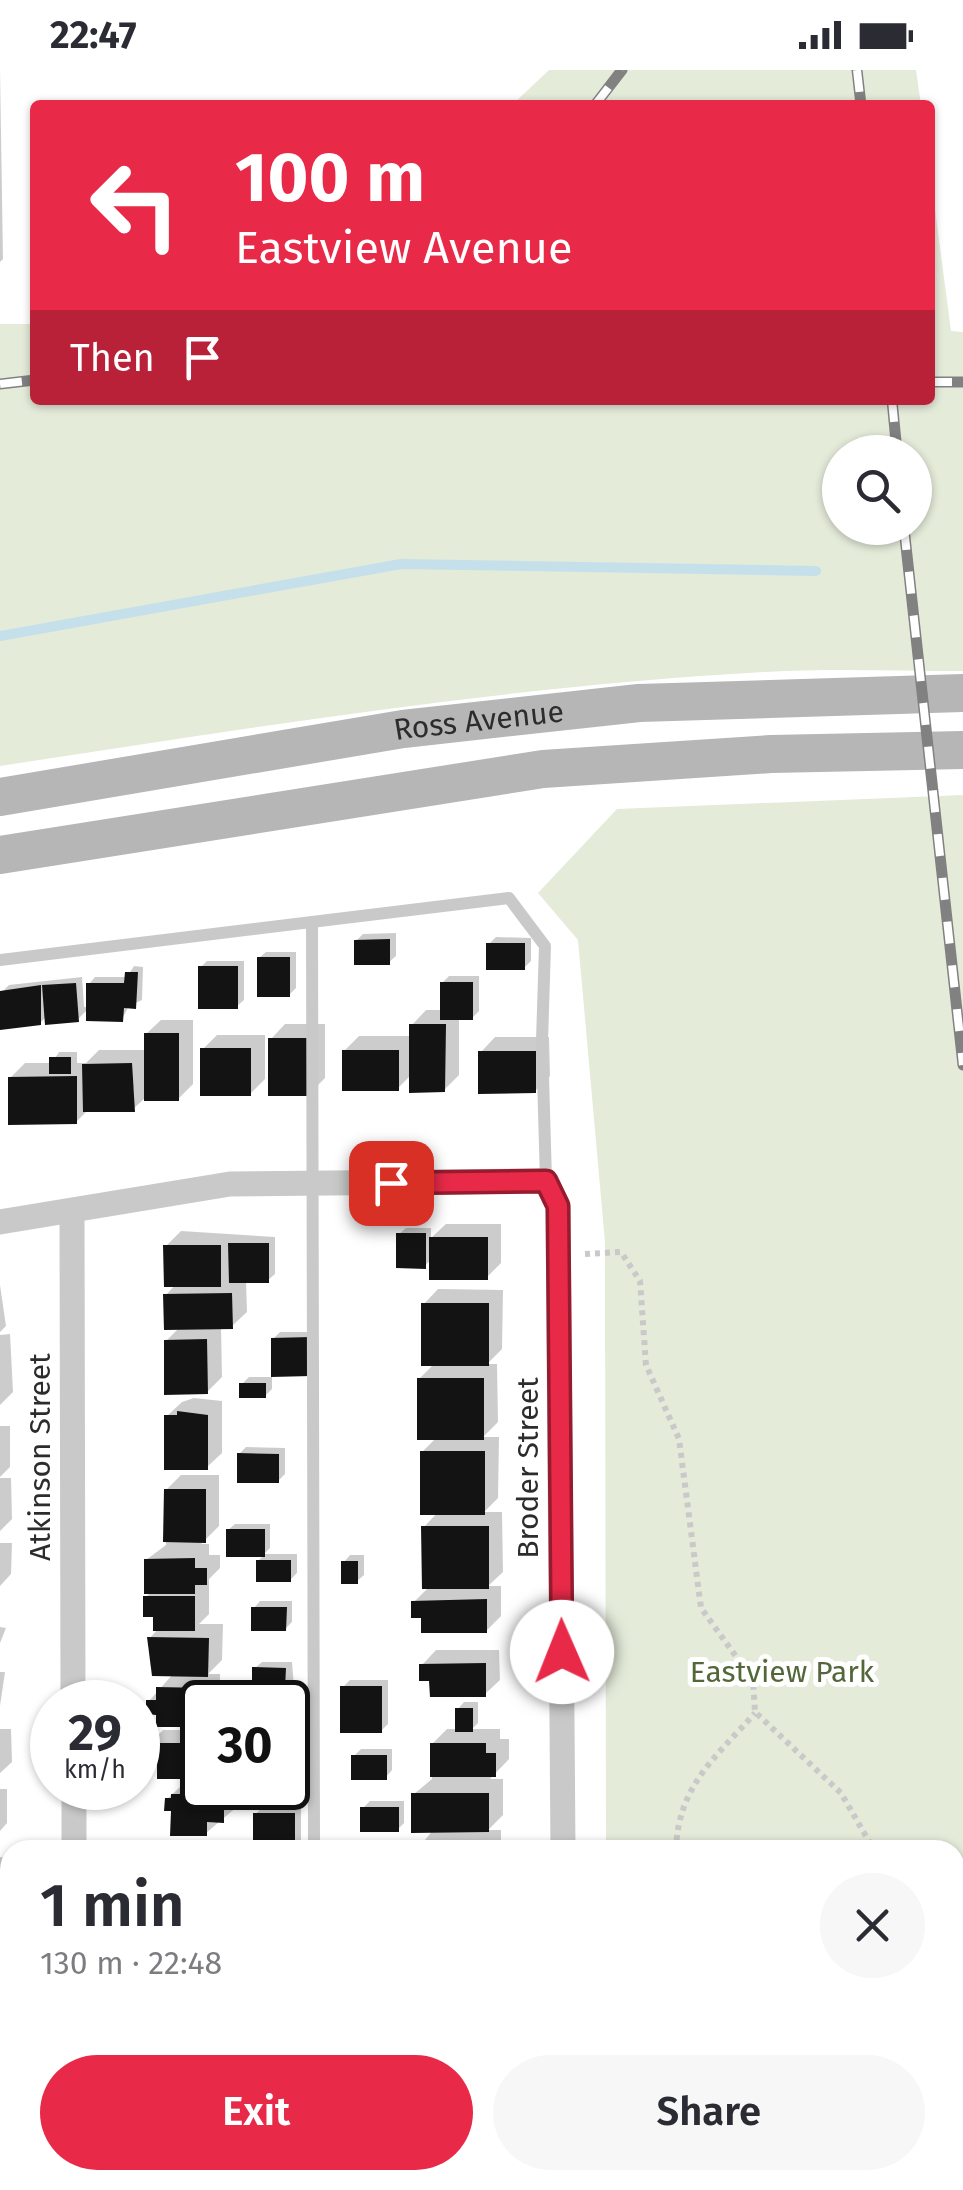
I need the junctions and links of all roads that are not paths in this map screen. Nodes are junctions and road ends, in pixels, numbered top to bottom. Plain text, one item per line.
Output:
1 (963, 693) edge
2 (963, 750) edge
3 (0, 797) edge
4 (0, 855) edge
5 (312, 922) junction
6 (0, 960) edge
7 (546, 1181) junction
8 (313, 1183) junction
9 (72, 1211) junction
10 (0, 1222) edge
11 (73, 1680) edge
12 (74, 1810) edge
13 (74, 1840) edge
14 (314, 1840) edge
15 (563, 1840) edge

1 - 3 main road, Ross Avenue
2 - 4 main road, Ross Avenue
5 - 6 lane
5 - 7 lane
5 - 8 lane
7 - 8 street
7 - 15 street, Broder Street
8 - 9 street
8 - 14 lane
9 - 10 street
9 - 11 street, Atkinson Street
12 - 13 street

